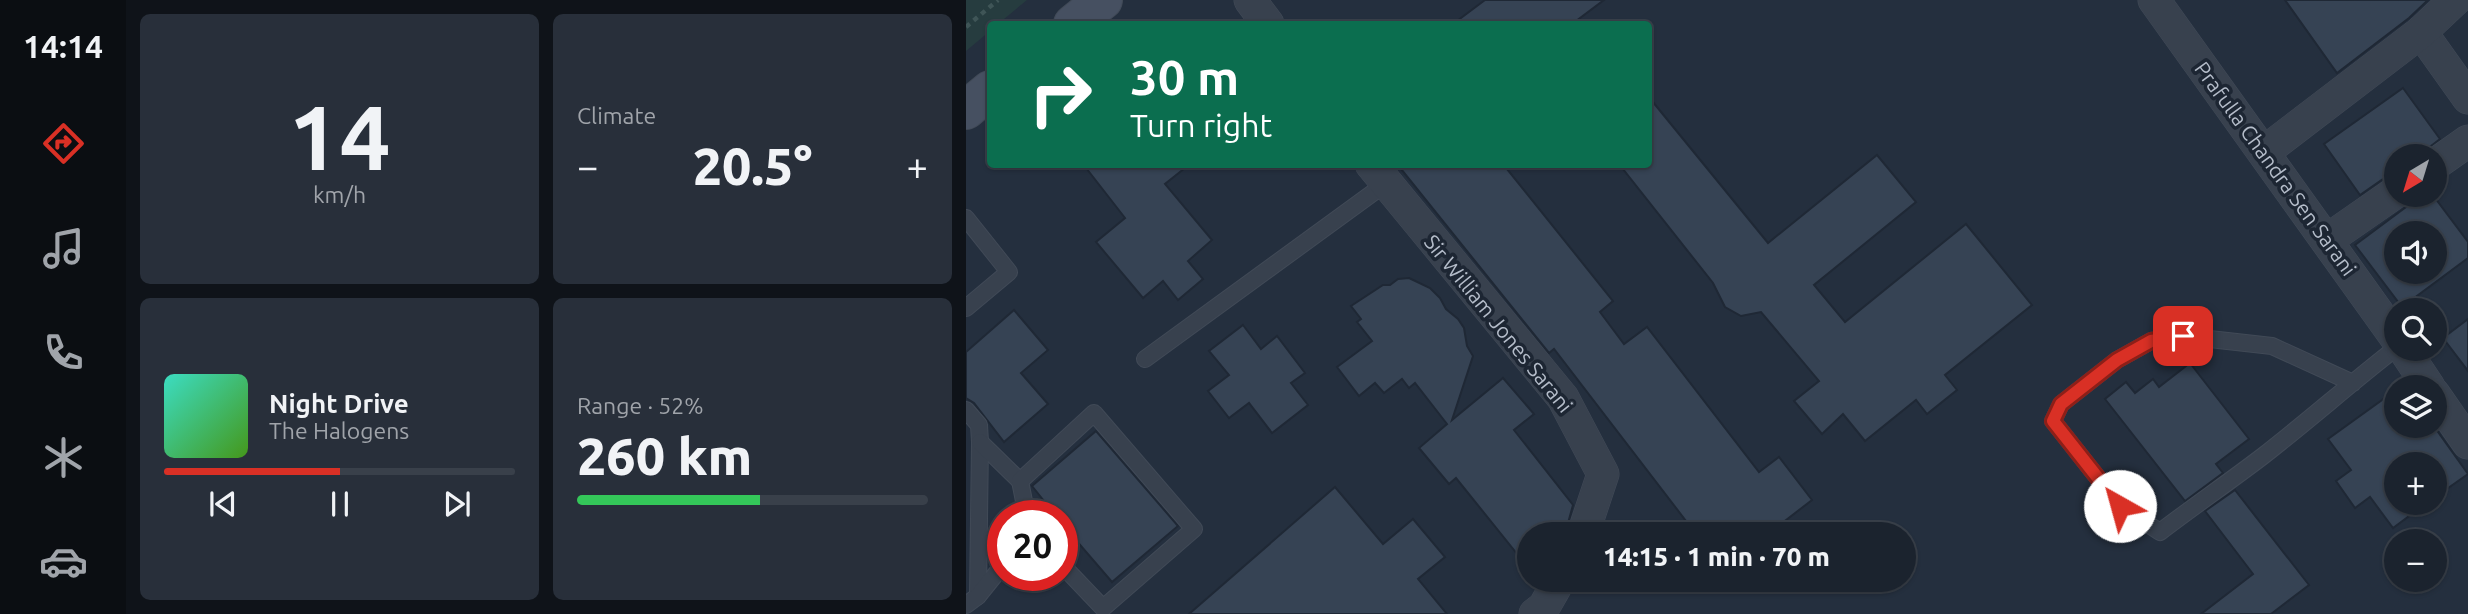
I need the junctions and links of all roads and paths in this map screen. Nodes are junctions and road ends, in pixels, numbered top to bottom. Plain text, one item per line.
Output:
1 (998, 0) edge
2 (1103, 0) edge
3 (1250, 0) edge
4 (2154, 0) edge
5 (2455, 0) edge
6 (1077, 21) edge
7 (1266, 21) edge
8 (966, 27) edge
9 (2421, 32) junction
10 (987, 92) edge
11 (2468, 98) edge
12 (966, 110) edge
13 (2468, 141) edge
14 (2264, 152) junction
15 (2447, 156) edge
16 (1378, 174) edge
17 (2384, 200) edge
18 (966, 218) edge
19 (2327, 240) junction
20 (966, 308) edge
21 (2384, 321) edge
22 (2384, 358) edge
23 (1145, 359) dead end
24 (2353, 383) junction
25 (966, 410) edge
26 (2447, 413) edge
27 (980, 442) junction
28 (2468, 443) edge
29 (1020, 481) junction
30 (1024, 500) edge
31 (1587, 522) edge
32 (1078, 582) edge
33 (987, 583) edge
34 (1553, 592) edge
35 (972, 600) edge
36 (1535, 614) edge

1 - 8 path
2 - 6 main road
3 - 7 street
4 - 14 street, Prafulla Chandra Sen Sarani
5 - 9 street
9 - 11 street
9 - 14 street
10 - 12 main road
13 - 15 street
14 - 19 street, Prafulla Chandra Sen Sarani
16 - 23 lane
16 - 31 street, Sir William Jones Sarani
17 - 19 street
18 - 20 lane
19 - 21 street, Prafulla Chandra Sen Sarani
22 - 24 lane
24 - 24 lane
25 - 27 lane
26 - 28 street
27 - 29 lane
27 - 35 lane
29 - 30 lane
29 - 32 lane
33 - 35 lane
34 - 36 street

